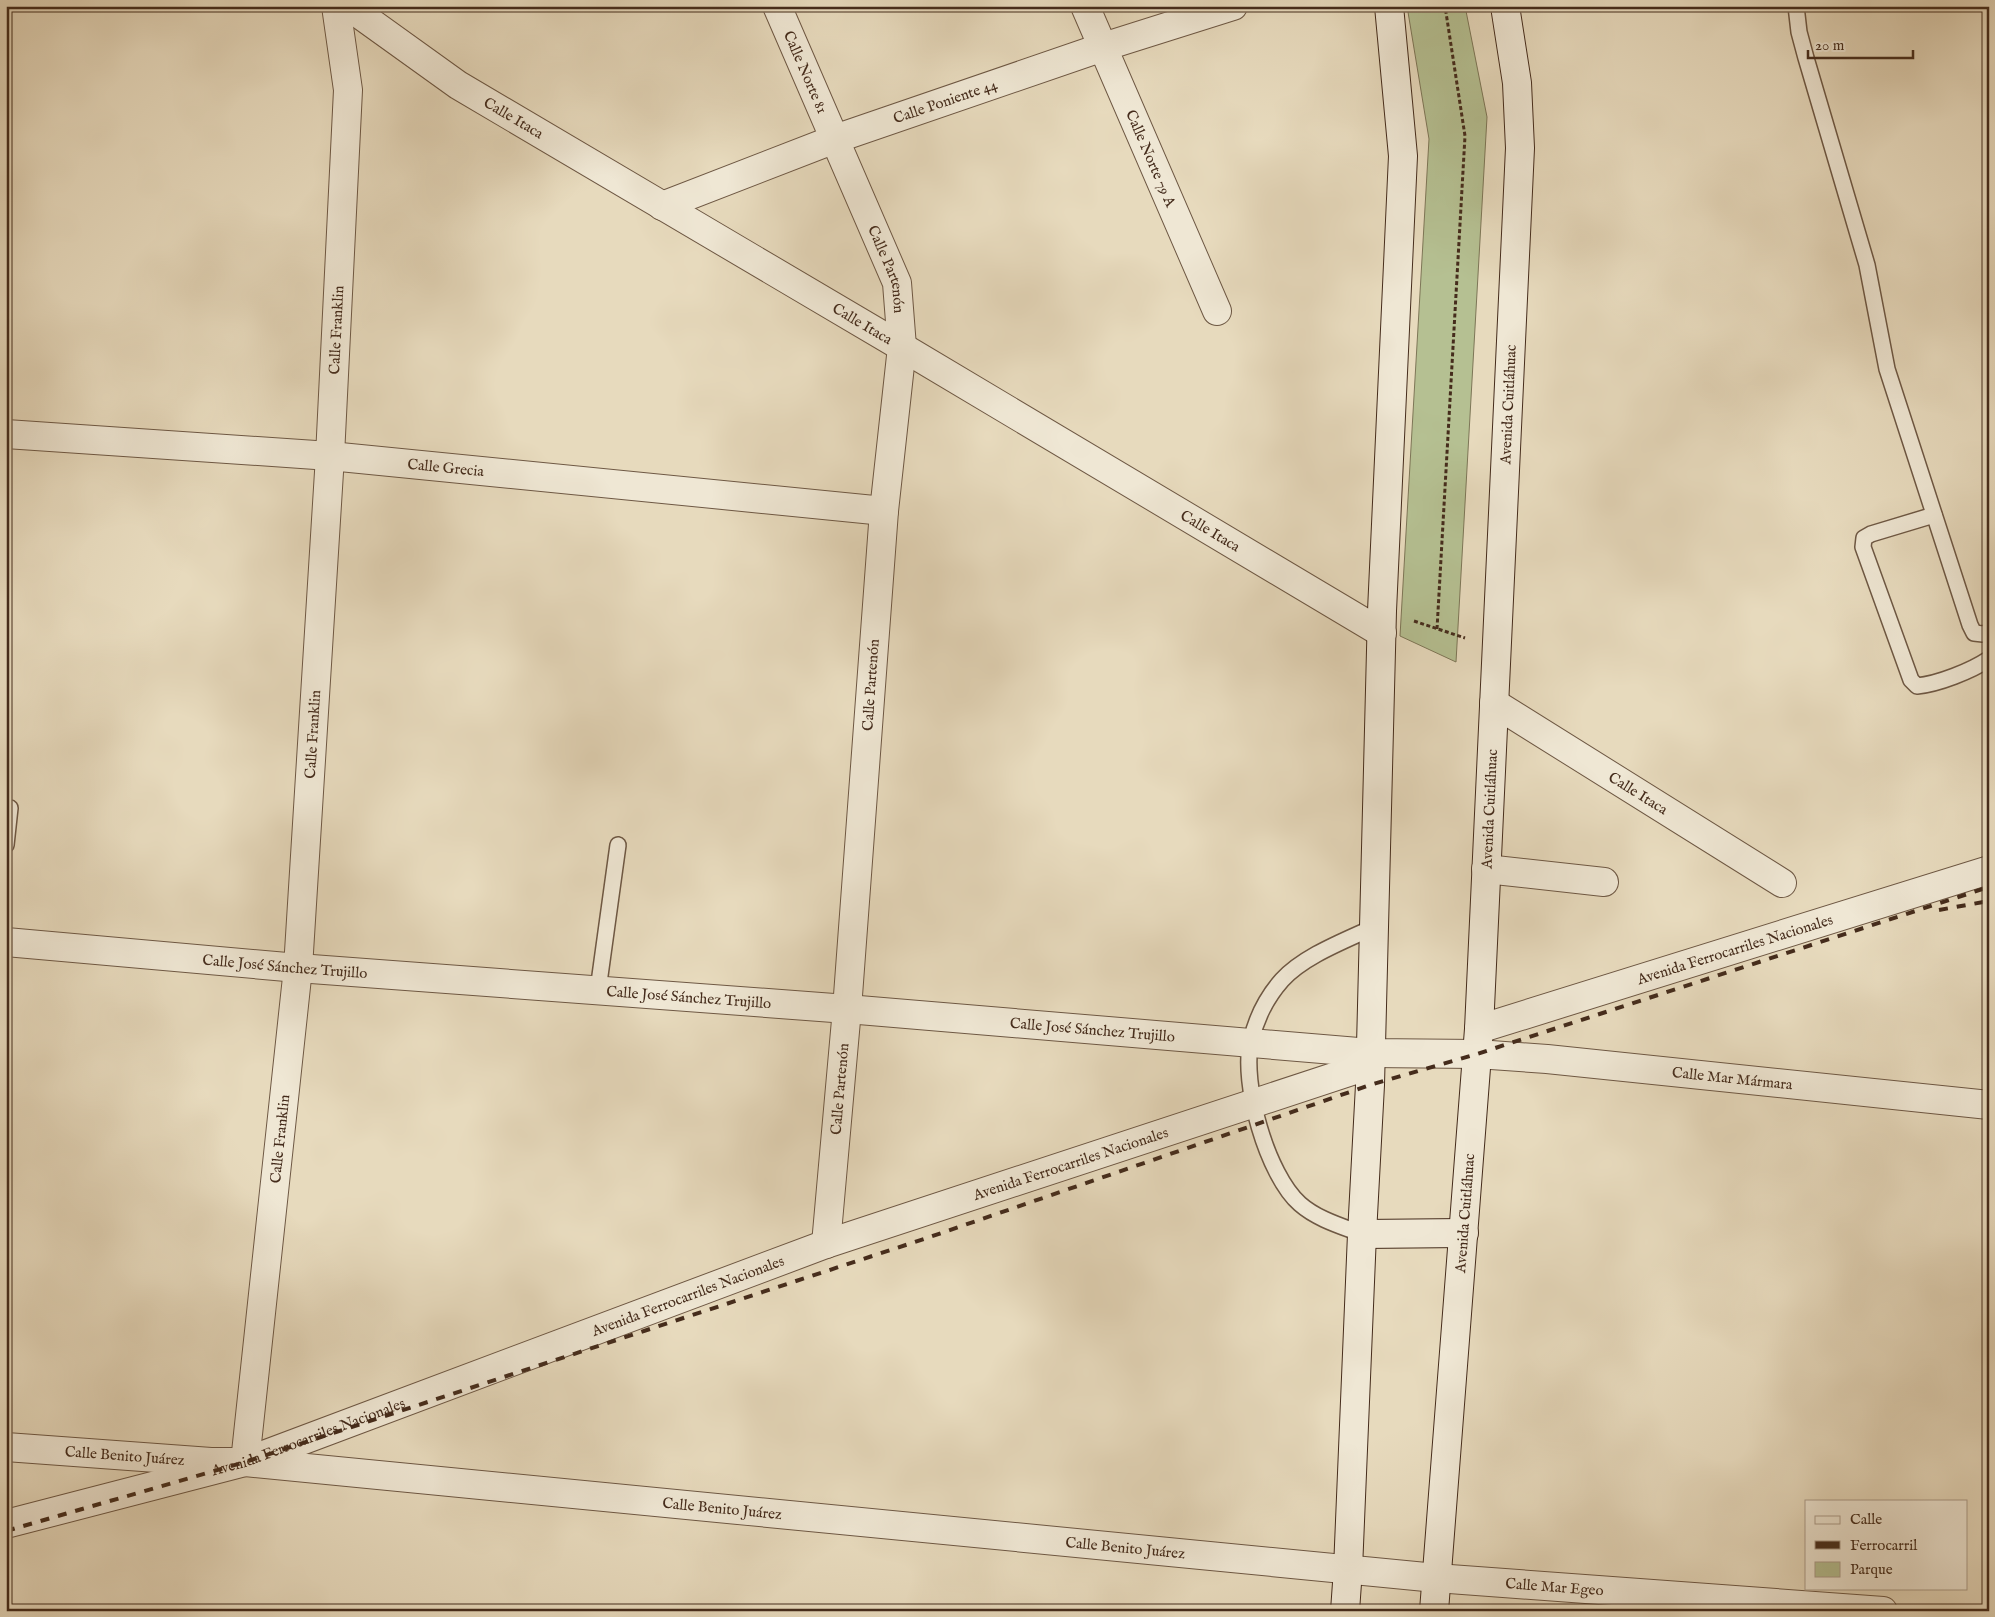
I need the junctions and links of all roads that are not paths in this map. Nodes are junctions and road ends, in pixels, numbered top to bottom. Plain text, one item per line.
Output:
1 (336, 6) edge
2 (348, 6) edge
3 (777, 6) edge
4 (1085, 6) edge
5 (1233, 6) edge
6 (1389, 6) edge
7 (1505, 6) edge
8 (1796, 6) edge
9 (1103, 47) junction
10 (836, 139) junction
11 (662, 206) junction
12 (1217, 310) dead end
13 (902, 346) junction
14 (6, 434) edge
15 (330, 456) junction
16 (884, 511) junction
17 (1934, 515) junction
18 (1382, 622) junction
19 (1989, 633) edge
20 (1989, 659) edge
21 (1494, 703) junction
22 (10, 808) dead end
23 (6, 845) edge
24 (618, 845) dead end
25 (1486, 869) junction
26 (1989, 870) edge
27 (1604, 882) dead end
28 (1782, 882) dead end
29 (1374, 927) junction
30 (6, 942) edge
31 (298, 968) junction
32 (598, 990) junction
33 (847, 1009) junction
34 (1478, 1041) junction
35 (1251, 1042) junction
36 (1370, 1059) junction
37 (1254, 1103) junction
38 (1989, 1104) edge
39 (1464, 1233) junction
40 (1362, 1234) junction
41 (826, 1244) junction
42 (6, 1447) edge
43 (245, 1462) junction
44 (6, 1524) edge
45 (1348, 1570) junction
46 (1436, 1578) junction
47 (1345, 1611) edge
48 (1434, 1611) edge
49 (1883, 1611) edge

1 - 15 street, Calle Franklin
2 - 11 street, Calle Itaca
3 - 10 street, Calle Norte 81
4 - 9 street, Calle Norte 79 A
5 - 9 street, Calle Poniente 44
6 - 18 street
7 - 21 street, Avenida Cuitláhuac
8 - 17 lane
9 - 10 street, Calle Poniente 44
9 - 12 street, Calle Norte 79 A
10 - 11 street, Calle Poniente 44
10 - 13 street, Calle Partenón
11 - 13 street, Calle Itaca
13 - 16 street, Calle Partenón
13 - 18 street, Calle Itaca
14 - 15 street, Calle Grecia
15 - 16 street, Calle Grecia
15 - 31 street, Calle Franklin
16 - 33 street, Calle Partenón
17 - 19 lane
17 - 20 lane
18 - 29 street
21 - 25 street, Avenida Cuitláhuac
21 - 28 street, Calle Itaca
22 - 23 lane
24 - 32 lane
25 - 27 street
25 - 34 street, Avenida Cuitláhuac
26 - 34 street, Avenida Ferrocarriles Nacionales
29 - 35 lane
29 - 36 street
30 - 31 street, Calle José Sánchez Trujillo
31 - 32 street, Calle José Sánchez Trujillo
31 - 43 street, Calle Franklin
32 - 33 street, Calle José Sánchez Trujillo
33 - 35 street, Calle José Sánchez Trujillo
33 - 41 street, Calle Partenón
34 - 36 street
34 - 38 street, Calle Mar Mármara
34 - 39 street, Avenida Cuitláhuac
35 - 36 street, Calle José Sánchez Trujillo
35 - 37 lane
36 - 37 street, Avenida Ferrocarriles Nacionales
36 - 40 street
37 - 40 lane
37 - 41 street, Avenida Ferrocarriles Nacionales
39 - 40 street
39 - 46 street, Avenida Cuitláhuac
40 - 45 street
41 - 43 street, Avenida Ferrocarriles Nacionales
42 - 43 street, Calle Benito Juárez
43 - 44 street, Avenida Ferrocarriles Nacionales
43 - 45 street, Calle Benito Juárez
45 - 46 street, Calle Benito Juárez
45 - 47 street
46 - 48 street, Avenida Cuitláhuac
46 - 49 street, Calle Mar Egeo

